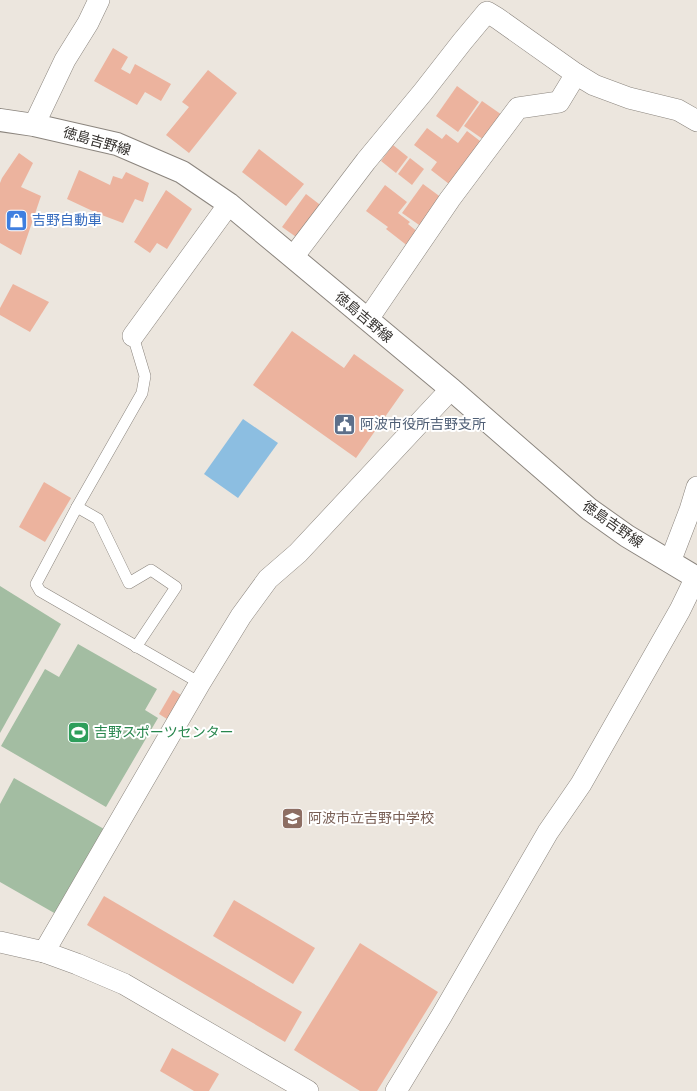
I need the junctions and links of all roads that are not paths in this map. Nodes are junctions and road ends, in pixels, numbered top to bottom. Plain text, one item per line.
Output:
1 (99, 0) edge
2 (576, 74) junction
3 (0, 120) edge
4 (697, 121) edge
5 (34, 125) junction
6 (229, 204) junction
7 (293, 257) junction
8 (368, 319) junction
9 (133, 336) joint
10 (451, 389) junction
11 (697, 487) edge
12 (78, 507) junction
13 (670, 562) junction
14 (697, 577) edge
15 (136, 646) junction
16 (200, 683) junction
17 (0, 942) edge
18 (44, 952) junction
19 (308, 1091) edge
20 (396, 1091) edge

1 - 5 street
2 - 4 street
2 - 7 street
2 - 8 street
3 - 5 main road, 徳島吉野線
5 - 6 main road, 徳島吉野線
6 - 7 main road, 徳島吉野線
6 - 9 street
7 - 8 main road, 徳島吉野線
8 - 10 main road, 徳島吉野線
9 - 12 lane
10 - 13 main road, 徳島吉野線
10 - 16 street
11 - 13 street
12 - 15 lane
12 - 15 lane
13 - 14 main road, 徳島吉野線
14 - 20 street
15 - 16 lane
16 - 18 street
17 - 18 street
18 - 19 street

